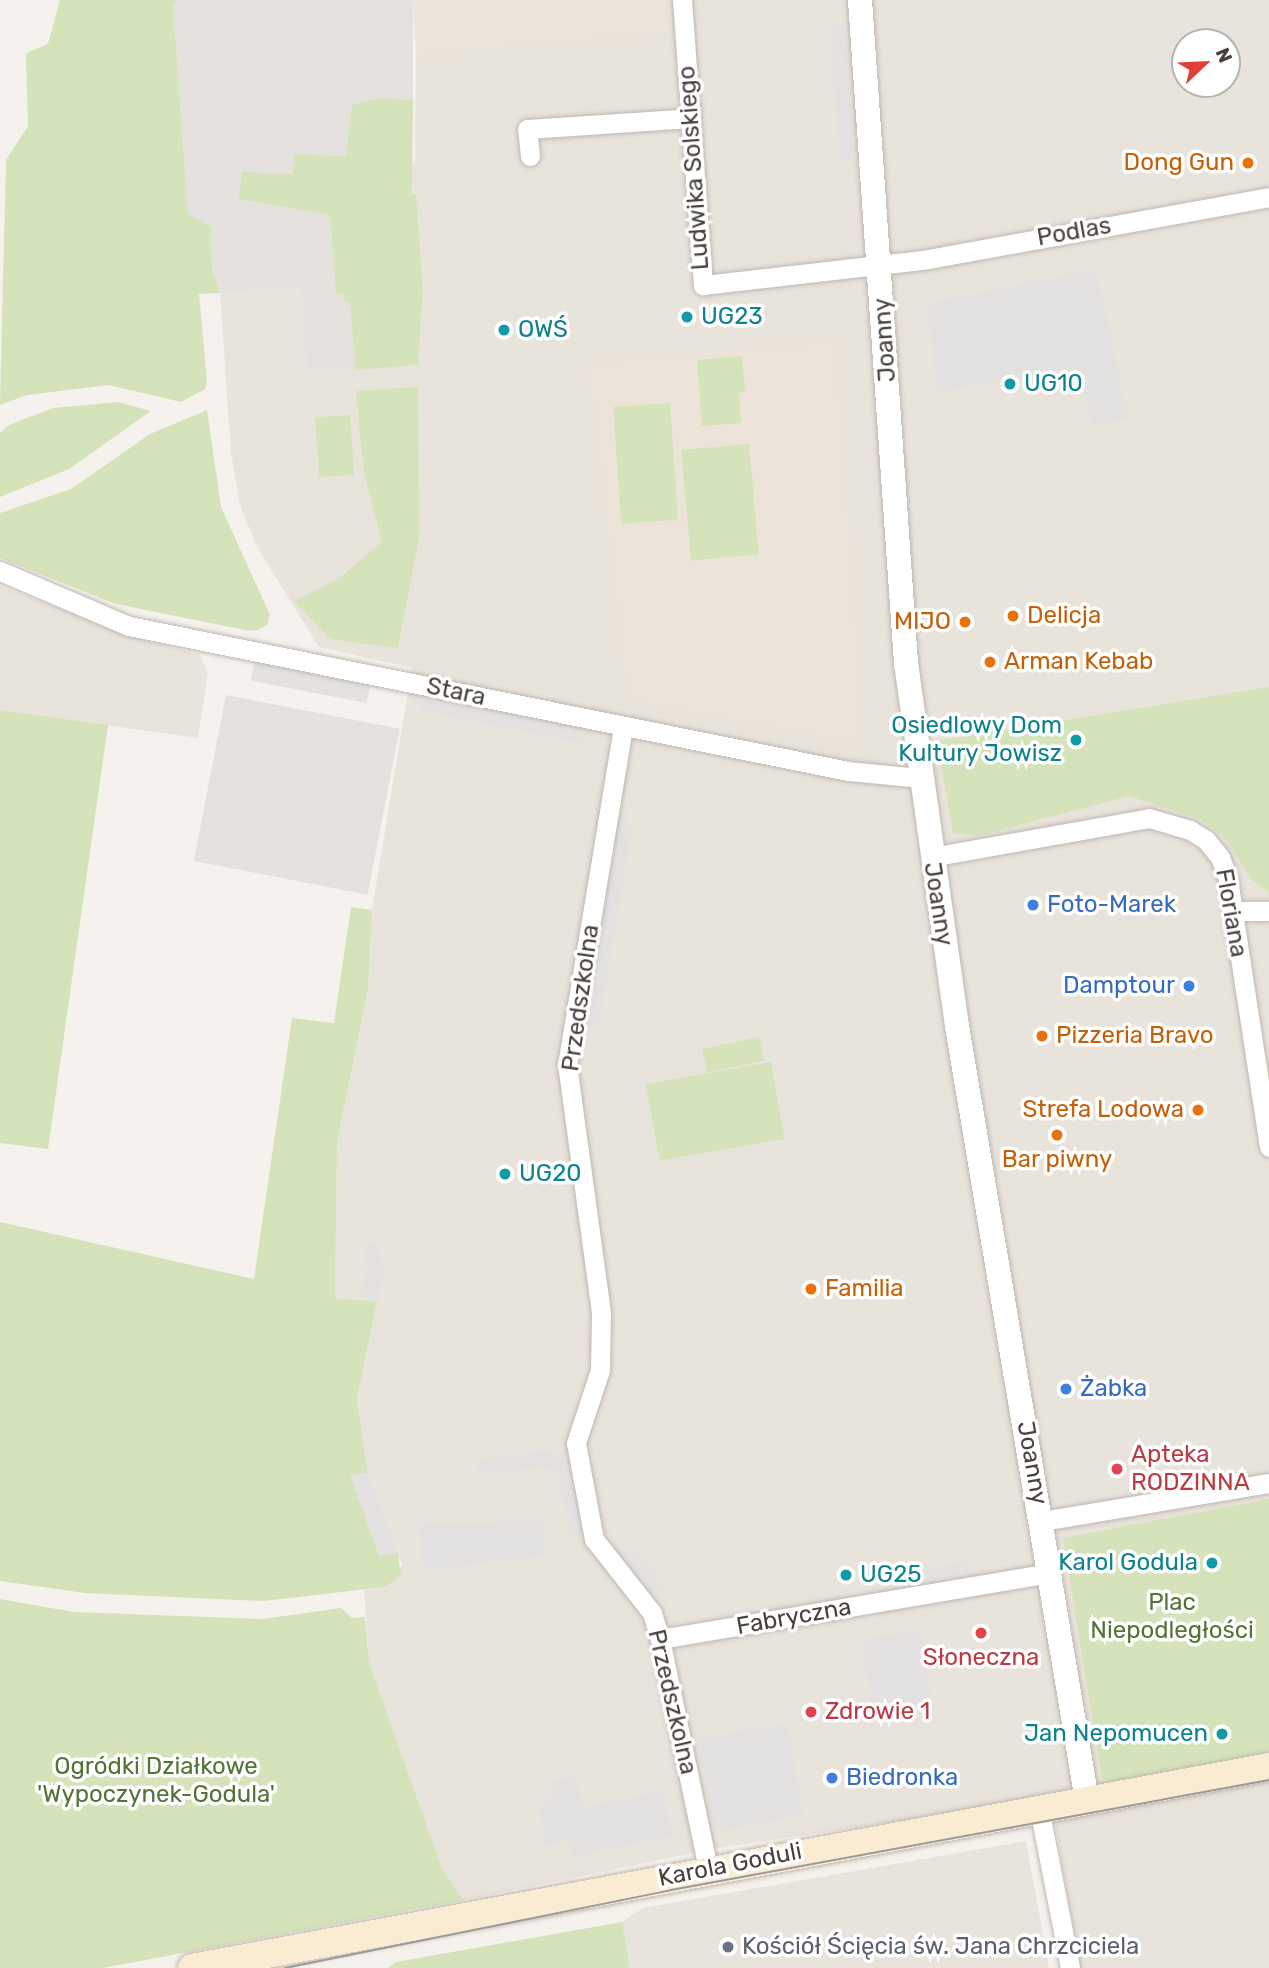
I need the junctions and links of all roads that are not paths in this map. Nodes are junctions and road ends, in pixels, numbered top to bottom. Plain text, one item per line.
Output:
1 (681, 0) edge
2 (860, 0) edge
3 (691, 118) junction
4 (530, 156) dead end
5 (1269, 197) edge
6 (879, 265) junction
7 (0, 571) edge
8 (623, 727) junction
9 (921, 778) junction
10 (931, 857) junction
11 (1231, 911) junction
12 (1269, 911) edge
13 (1269, 1147) edge
14 (1269, 1483) edge
15 (1042, 1521) junction
16 (1051, 1573) junction
17 (660, 1639) junction
18 (1269, 1767) edge
19 (1087, 1800) junction
20 (1039, 1808) junction
21 (708, 1868) junction
22 (192, 1968) edge
23 (1070, 1968) edge

1 - 3 street, Ludwika Solskiego
2 - 6 street, Joanny
3 - 4 street
3 - 6 street, Ludwika Solskiego
5 - 6 street, Podlas
6 - 9 street, Joanny
7 - 8 street, Stara
8 - 9 street, Stara
8 - 17 street, Przedszkolna
9 - 10 street, Joanny
10 - 11 street, Floriana
10 - 15 street, Joanny
11 - 12 street
11 - 13 street, Floriana
14 - 15 street
15 - 16 street, Joanny
16 - 17 street, Fabryczna
16 - 19 street, Joanny
17 - 21 street, Przedszkolna
18 - 19 main road, Karola Goduli
19 - 20 main road, Karola Goduli
20 - 21 main road, Karola Goduli
20 - 23 street
21 - 22 main road, Karola Goduli

